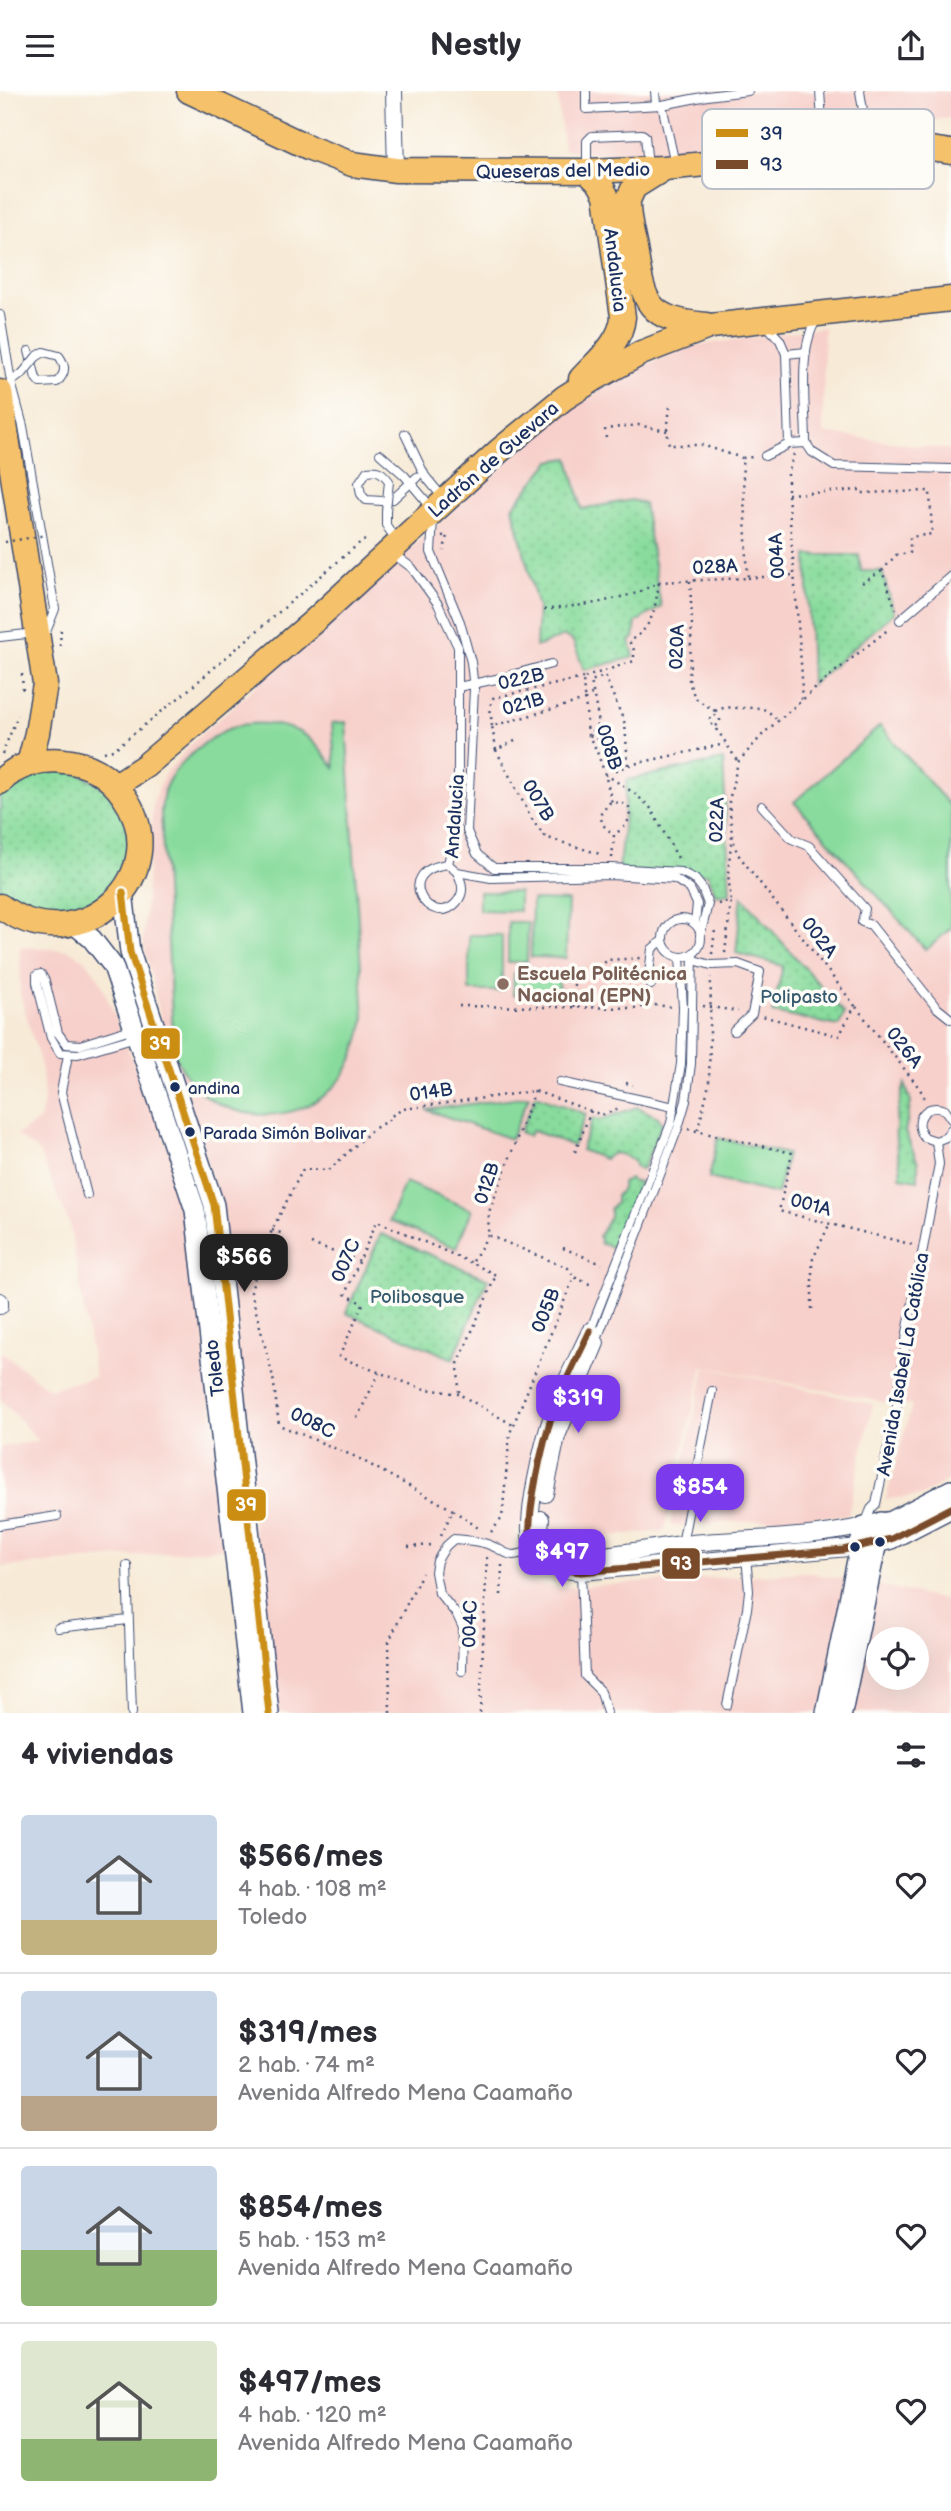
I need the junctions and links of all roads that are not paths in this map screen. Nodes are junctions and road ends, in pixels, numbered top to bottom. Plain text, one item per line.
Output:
1 (189, 91) edge
2 (394, 91) edge
3 (586, 91) edge
4 (656, 91) edge
5 (748, 91) edge
6 (820, 91) edge
7 (860, 91) edge
8 (226, 98) edge
9 (659, 105) junction
10 (821, 109) edge
11 (863, 109) edge
12 (702, 165) edge
13 (662, 168) junction
14 (397, 170) junction
15 (587, 171) junction
16 (951, 299) edge
17 (824, 312) junction
18 (0, 314) edge
19 (759, 320) junction
20 (711, 326) junction
21 (29, 351) dead end
22 (806, 352) junction
23 (786, 354) junction
24 (6, 387) edge
25 (564, 398) junction
26 (405, 433) dead end
27 (797, 444) junction
28 (0, 452) edge
29 (380, 454) dead end
30 (765, 456) road end
31 (951, 469) edge
32 (414, 480) junction
33 (15, 485) junction
34 (439, 505) junction
35 (393, 547) junction
36 (951, 576) edge
37 (900, 619) road end
38 (0, 637) edge
39 (50, 640) junction
40 (551, 664) dead end
41 (473, 684) junction
42 (458, 688) junction
43 (29, 764) junction
44 (0, 782) edge
45 (116, 785) junction
46 (762, 806) dead end
47 (448, 865) junction
48 (457, 872) junction
49 (123, 892) junction
50 (0, 906) edge
51 (74, 924) junction
52 (695, 924) junction
53 (700, 936) junction
54 (663, 940) junction
55 (693, 956) junction
56 (680, 957) junction
57 (650, 985) dead end
58 (688, 1007) junction
59 (951, 1019) edge
60 (734, 1031) dead end
61 (135, 1033) junction
62 (68, 1055) junction
63 (560, 1082) dead end
64 (674, 1107) junction
65 (951, 1119) edge
66 (951, 1129) edge
67 (936, 1141) junction
68 (87, 1195) dead end
69 (592, 1339) junction
70 (712, 1391) dead end
71 (951, 1490) edge
72 (951, 1508) edge
73 (57, 1516) dead end
74 (874, 1518) junction
75 (0, 1525) edge
76 (744, 1539) junction
77 (682, 1544) junction
78 (868, 1546) junction
79 (543, 1554) junction
80 (746, 1559) junction
81 (127, 1565) dead end
82 (582, 1572) junction
83 (128, 1620) junction
84 (58, 1628) dead end
85 (462, 1671) dead end
86 (727, 1705) dead end
87 (132, 1713) edge
88 (263, 1713) edge
89 (607, 1713) edge
90 (825, 1713) edge
91 (842, 1713) edge

1 - 8 main road, Queseras del Medio
2 - 14 street
3 - 9 lane
4 - 9 lane
5 - 9 lane
6 - 10 lane
7 - 11 lane
8 - 14 main road, Queseras del Medio
9 - 13 lane
12 - 13 main road, Queseras del Medio
13 - 15 main road, Queseras del Medio
13 - 15 lane
13 - 20 main road, Andalucia
14 - 15 main road, Queseras del Medio
15 - 25 main road, Andalucia
16 - 17 main road, Ladrón de Guevara
17 - 19 main road, Ladrón de Guevara
17 - 22 lane
18 - 24 lane
19 - 20 main road, Ladrón de Guevara
19 - 23 lane
20 - 25 main road, Ladrón de Guevara
21 - 24 lane, bridge
22 - 23 lane
22 - 27 lane
23 - 27 lane
24 - 33 main road
24 - 39 lane
25 - 34 main road, Ladrón de Guevara
26 - 34 lane
27 - 30 lane
27 - 31 lane
28 - 33 main road
29 - 32 lane
32 - 34 lane
32 - 35 lane, bridge
33 - 39 main road
34 - 35 main road, Ladrón de Guevara
34 - 41 lane, Andalucia
35 - 42 lane, Andalucia
35 - 45 main road, Ladrón de Guevara
36 - 37 lane
38 - 39 lane
39 - 43 main road
40 - 41 lane
41 - 42 lane
41 - 53 lane, Andalucia
42 - 47 lane, Andalucia
43 - 44 main road
43 - 45 main road
45 - 49 main road
46 - 59 lane
47 - 48 lane, Andalucia
47 - 48 lane
48 - 52 lane, Andalucia
49 - 51 main road
49 - 88 street, Toledo
50 - 51 main road
51 - 61 street, Toledo
52 - 53 lane
52 - 54 lane
53 - 55 lane
54 - 56 lane
54 - 57 lane
55 - 56 lane
55 - 58 lane
55 - 60 lane
56 - 58 lane
58 - 64 lane
58 - 69 lane
61 - 62 lane
61 - 62 lane
61 - 88 street, Toledo
62 - 68 lane
63 - 64 lane
64 - 69 lane
65 - 67 lane
66 - 67 lane
67 - 74 lane, Avenida Isabel La Católica
69 - 79 street
70 - 77 lane
71 - 74 street
72 - 78 street
73 - 75 lane
74 - 76 street
74 - 78 street, Avenida Isabel La Católica
76 - 77 street
76 - 80 lane
77 - 79 street
78 - 80 street
78 - 90 street, Avenida Isabel La Católica
78 - 91 street, Avenida Isabel La Católica
79 - 82 street
79 - 85 lane
80 - 82 street
80 - 86 lane
81 - 83 lane
82 - 89 lane
83 - 84 lane
83 - 87 lane

